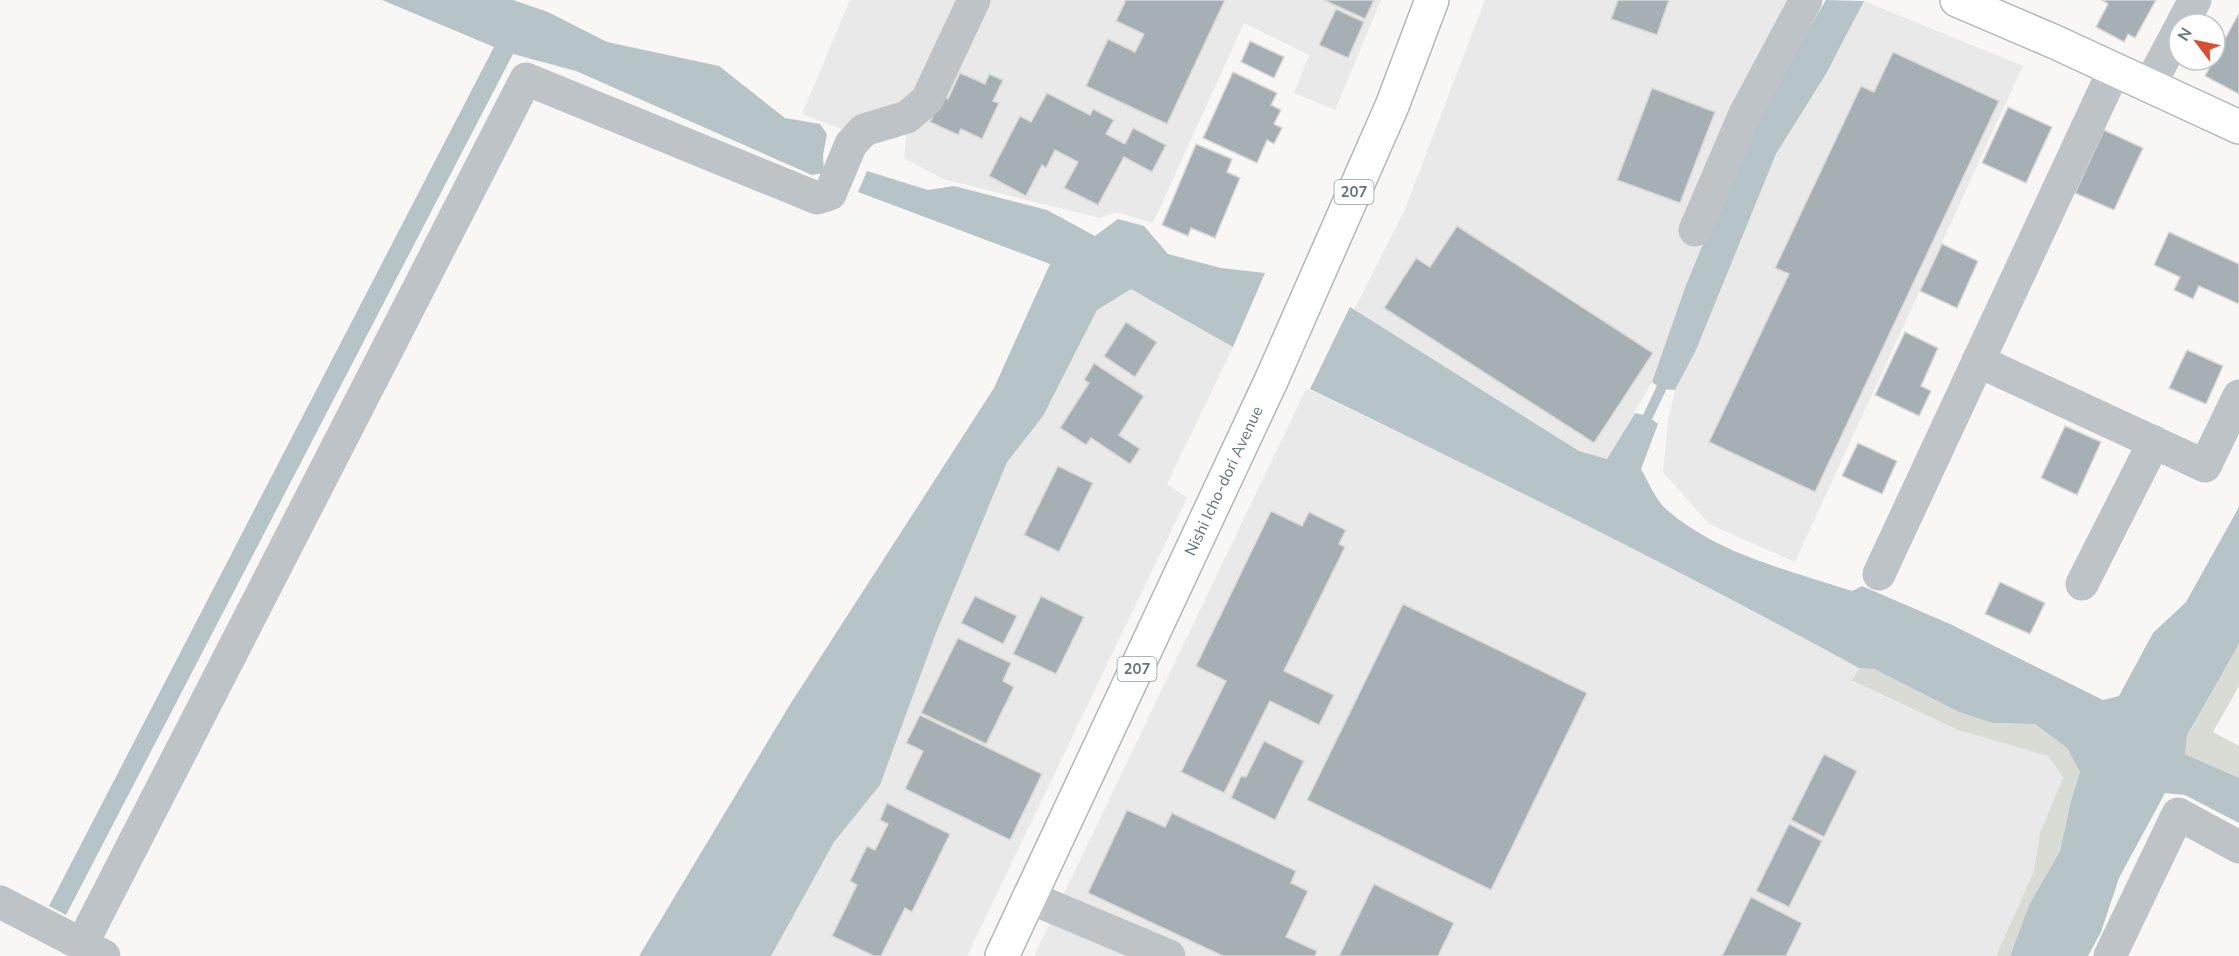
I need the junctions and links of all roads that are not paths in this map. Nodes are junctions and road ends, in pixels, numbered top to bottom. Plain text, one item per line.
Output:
1 (974, 0) edge
2 (1432, 0) edge
3 (1806, 0) edge
4 (1957, 0) edge
5 (1995, 7) edge
6 (2167, 52) edge
7 (2114, 70) junction
8 (2149, 86) junction
9 (2239, 127) edge
10 (1695, 230) dead end
11 (1978, 361) junction
12 (2239, 396) edge
13 (2154, 442) junction
14 (1879, 574) dead end
15 (2082, 584) dead end
16 (2239, 847) edge
17 (1031, 898) junction
18 (0, 902) edge
19 (93, 950) edge
20 (1002, 956) edge
21 (1169, 956) edge
22 (2110, 956) edge

1 - 19 street
2 - 17 main road, Nishi Icho-dori Avenue / 207
3 - 10 street
4 - 5 main road
5 - 7 main road
6 - 8 street
7 - 8 main road
7 - 11 street
8 - 9 main road
11 - 13 street
11 - 14 street
12 - 13 street
13 - 15 street
16 - 22 street
17 - 20 main road, Nishi Icho-dori Avenue / 207
17 - 21 street
18 - 19 street

